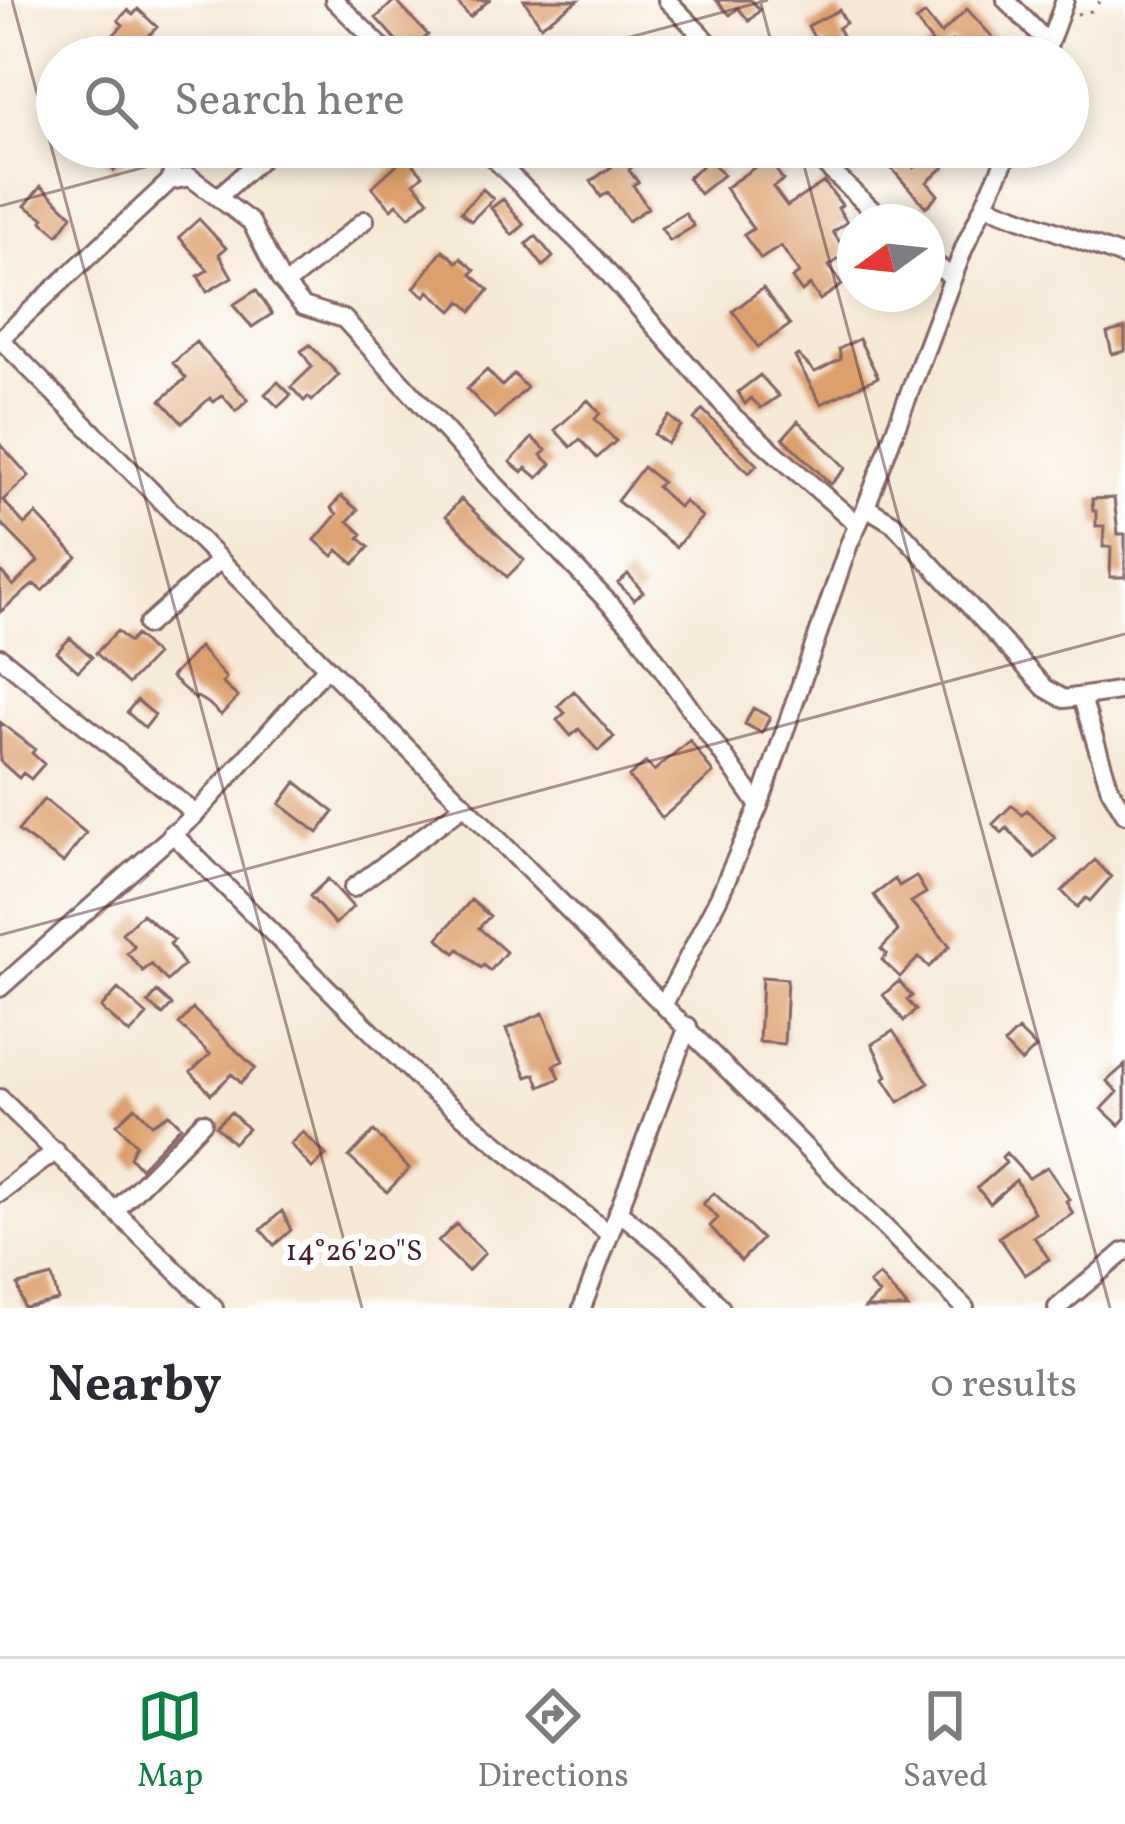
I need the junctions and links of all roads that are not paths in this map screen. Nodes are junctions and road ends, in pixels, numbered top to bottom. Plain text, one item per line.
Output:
1 (334, 0) edge
2 (667, 0) edge
3 (1006, 0) edge
4 (1065, 0) edge
5 (371, 36) edge
6 (702, 36) edge
7 (1035, 36) edge
8 (1052, 36) edge
9 (173, 168) edge
10 (250, 168) edge
11 (503, 168) edge
12 (828, 168) edge
13 (1001, 168) edge
14 (170, 182) junction
15 (218, 197) junction
16 (866, 204) edge
17 (984, 205) junction
18 (364, 220) dead end
19 (1125, 257) edge
20 (945, 272) edge
21 (952, 278) junction
22 (285, 285) junction
23 (0, 339) edge
24 (866, 507) junction
25 (857, 524) junction
26 (220, 560) junction
27 (147, 625) dead end
28 (0, 657) edge
29 (327, 667) junction
30 (1125, 690) edge
31 (1082, 698) junction
32 (465, 806) junction
33 (759, 806) junction
34 (196, 814) junction
35 (1125, 814) edge
36 (172, 833) junction
37 (353, 888) dead end
38 (0, 988) edge
39 (664, 1004) junction
40 (688, 1026) junction
41 (0, 1098) edge
42 (203, 1122) dead end
43 (56, 1151) junction
44 (0, 1193) edge
45 (116, 1210) junction
46 (618, 1211) junction
47 (609, 1234) junction
48 (1125, 1251) edge
49 (214, 1308) edge
50 (582, 1308) edge
51 (721, 1308) edge
52 (965, 1308) edge
53 (1058, 1308) edge

1 - 5 street
2 - 6 street
3 - 7 street
4 - 8 street
9 - 14 street
10 - 15 street
11 - 25 street
12 - 16 street
13 - 17 street
14 - 15 street
14 - 23 street
15 - 22 street
17 - 19 street
17 - 21 street
18 - 22 street
20 - 21 street
21 - 24 street
22 - 33 street
23 - 26 street
24 - 25 street
24 - 31 street
25 - 33 street
26 - 27 street
26 - 29 street
28 - 34 street
29 - 32 street
29 - 34 street
30 - 31 street
31 - 35 street
32 - 37 street
32 - 39 street
33 - 39 street
34 - 36 street
36 - 38 street
36 - 47 street
39 - 40 street
40 - 46 street
40 - 52 street
41 - 43 street
42 - 45 street
43 - 44 street
43 - 45 street
45 - 49 street
46 - 47 street
46 - 51 street
47 - 50 street
48 - 53 street

